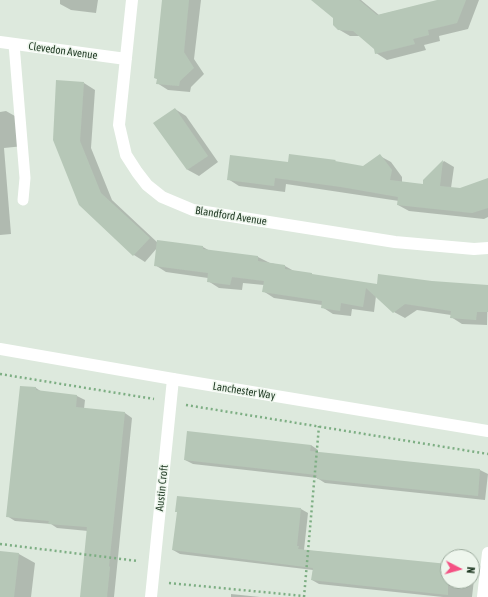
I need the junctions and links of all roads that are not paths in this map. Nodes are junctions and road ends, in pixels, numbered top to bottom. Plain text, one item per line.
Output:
1 (132, 0) edge
2 (0, 42) edge
3 (14, 44) junction
4 (126, 59) junction
5 (23, 200) dead end
6 (488, 248) edge
7 (0, 350) edge
8 (173, 379) junction
9 (488, 431) edge
10 (488, 553) edge
11 (151, 597) edge
12 (483, 597) edge

1 - 4 street, Blandford Avenue
2 - 3 street, Clevedon Avenue
3 - 4 street, Clevedon Avenue
3 - 5 lane
4 - 6 street, Blandford Avenue
7 - 8 street, Lanchester Way
8 - 9 street, Lanchester Way
8 - 11 street, Austin Croft
10 - 12 street

